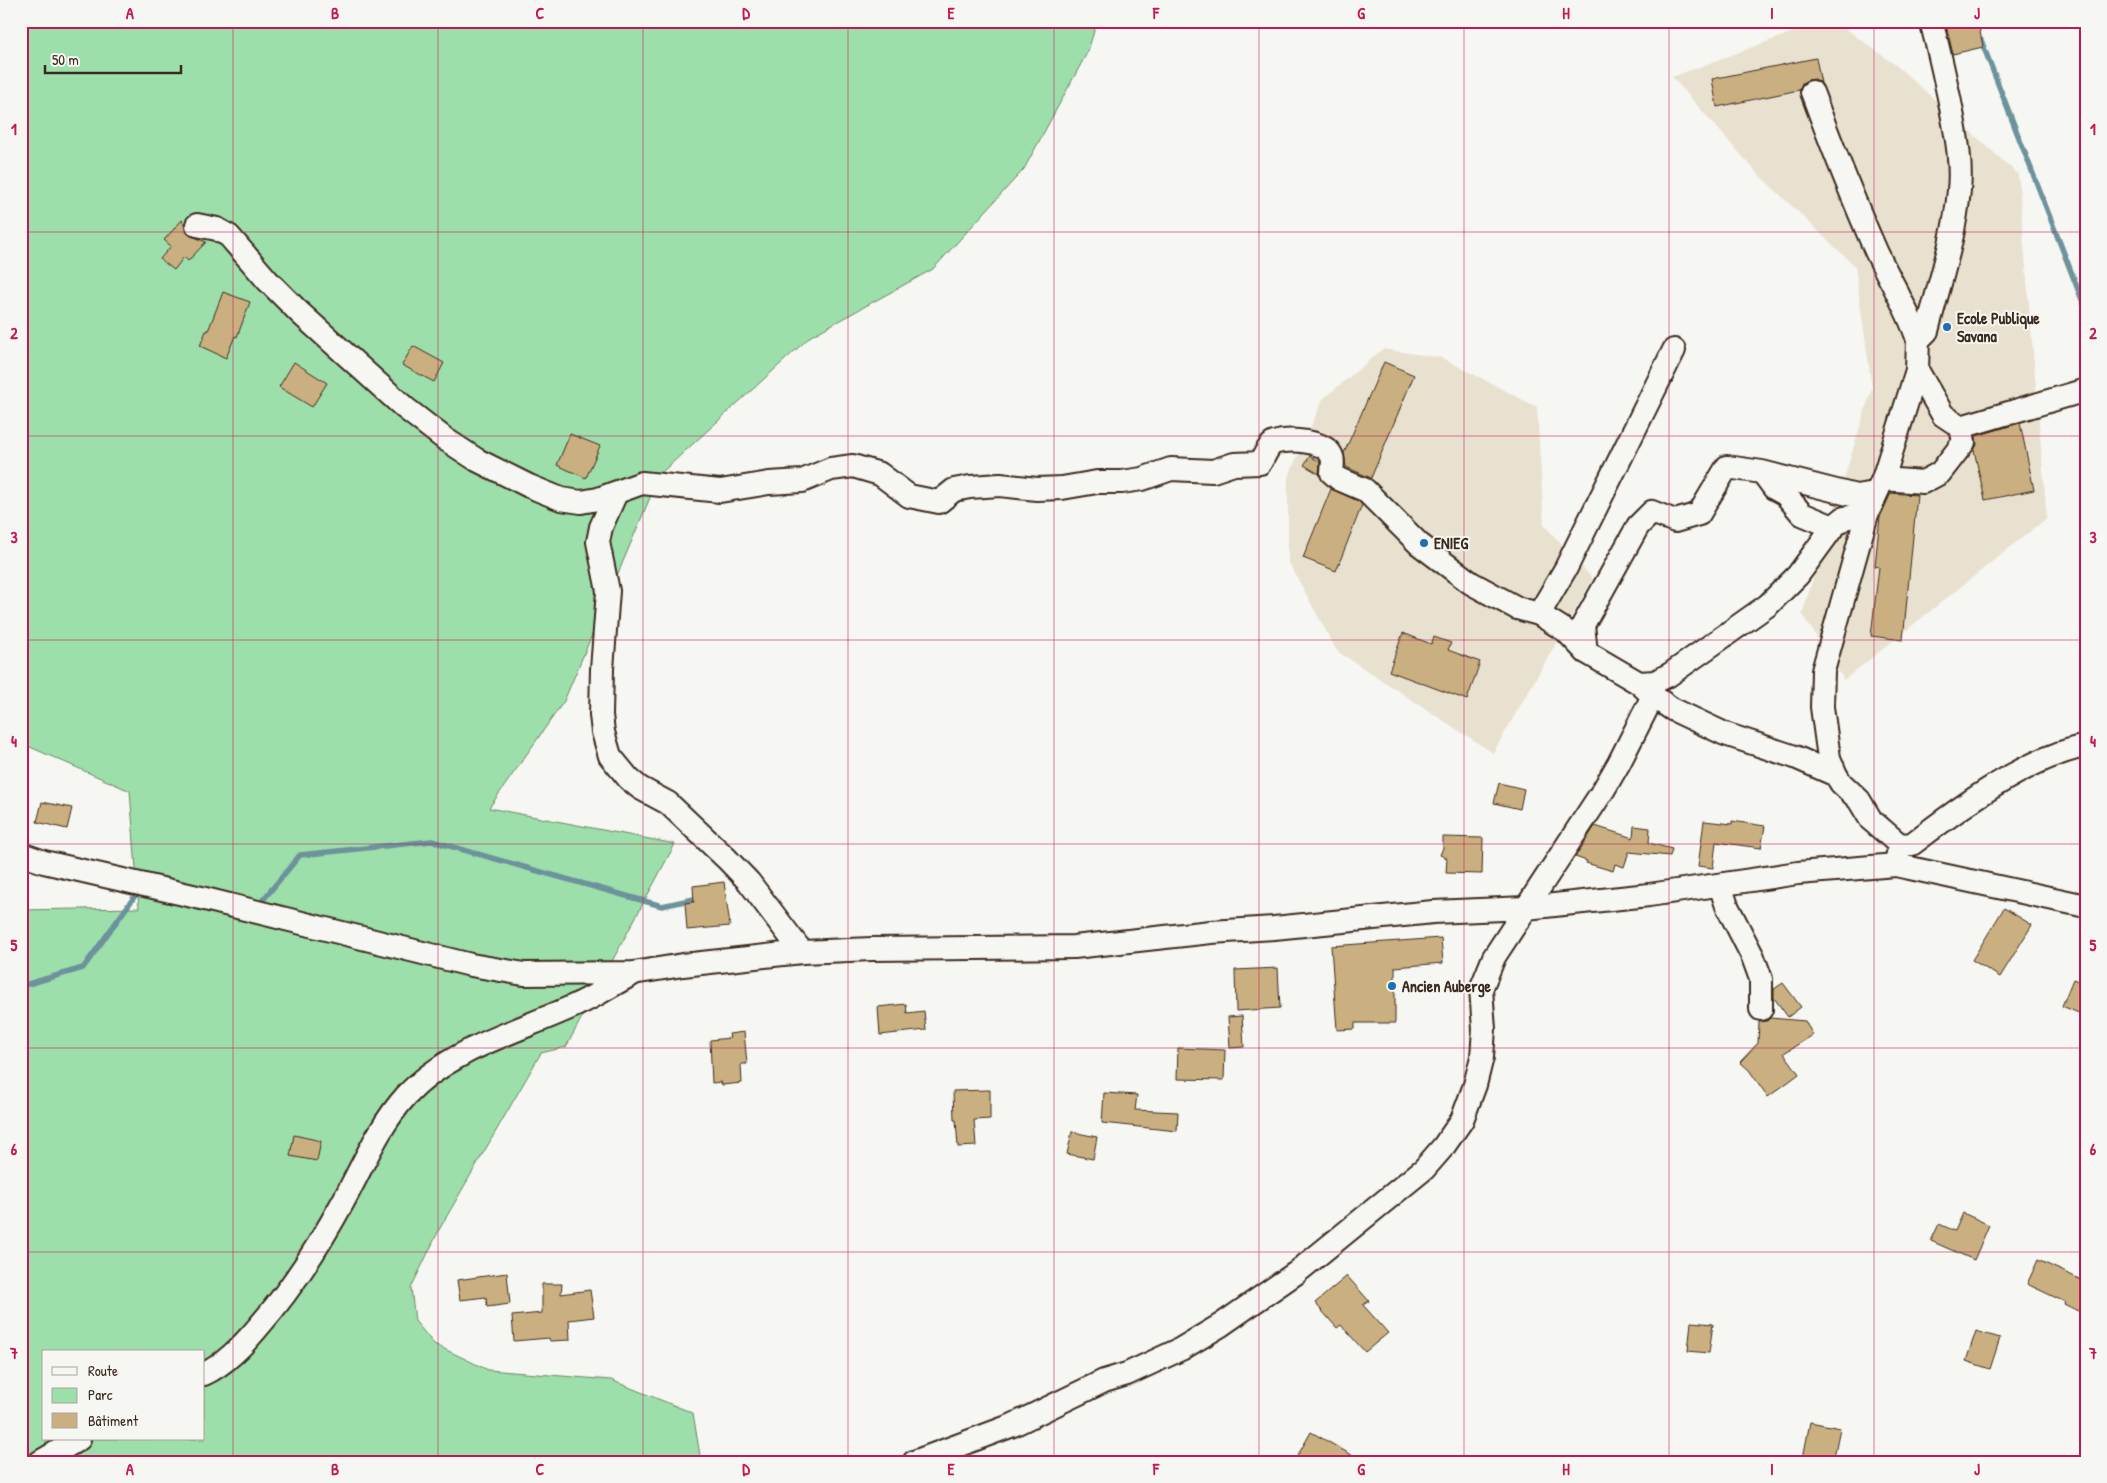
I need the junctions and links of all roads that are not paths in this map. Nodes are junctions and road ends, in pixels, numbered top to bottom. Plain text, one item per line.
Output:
1 (1931, 21) edge
2 (1812, 92) dead end
3 (197, 225) dead end
4 (1918, 340) junction
5 (1674, 350) dead end
6 (1917, 370) junction
7 (2086, 390) edge
8 (1961, 427) junction
9 (1762, 472) junction
10 (1879, 486) junction
11 (616, 493) junction
12 (1867, 514) junction
13 (1833, 527) junction
14 (1540, 614) junction
15 (1586, 652) junction
16 (1646, 690) junction
17 (2086, 746) edge
18 (1836, 775) junction
19 (21, 854) edge
20 (1898, 855) junction
21 (1720, 885) junction
22 (2086, 906) edge
23 (1526, 908) junction
24 (802, 952) junction
25 (634, 973) junction
26 (1760, 1009) dead end
27 (205, 1373) edge
28 (77, 1440) edge
29 (40, 1462) edge
30 (914, 1462) edge

1 - 4 street
2 - 4 street
3 - 11 street
4 - 6 street
5 - 14 street
6 - 8 street
6 - 10 street
7 - 8 street
8 - 10 street
9 - 10 street
9 - 13 street
9 - 15 street
10 - 12 street
11 - 14 street
11 - 24 street
12 - 13 street
12 - 18 street
13 - 16 street
14 - 15 street
15 - 16 street
16 - 18 street
16 - 23 street
17 - 20 street
18 - 20 street
19 - 25 street
20 - 21 street
20 - 22 street
21 - 23 street
21 - 26 street
23 - 24 street
23 - 30 street
24 - 25 street
25 - 27 street
28 - 29 street

